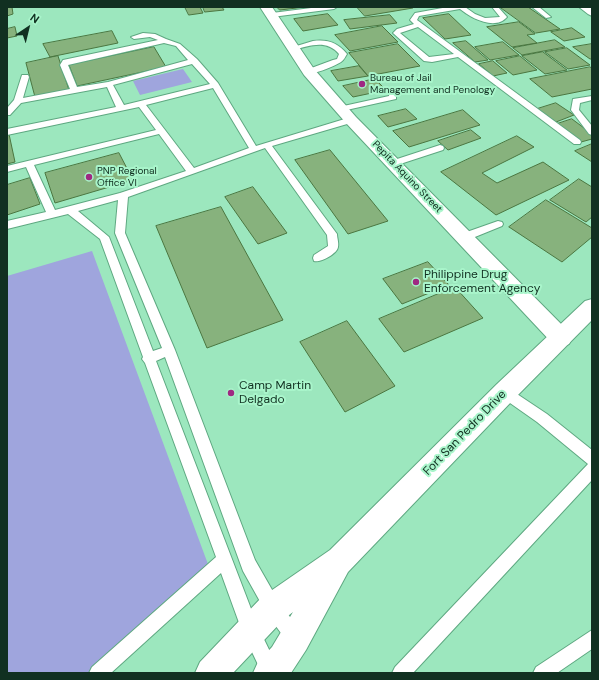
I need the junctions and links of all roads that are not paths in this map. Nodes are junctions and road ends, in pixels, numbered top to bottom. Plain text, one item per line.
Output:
1 (334, 7) edge
2 (461, 7) edge
3 (495, 7) edge
4 (535, 7) edge
5 (585, 7) edge
6 (269, 11) edge
7 (592, 12) edge
8 (548, 17) dead end
9 (419, 25) junction
10 (134, 37) dead end
11 (164, 40) junction
12 (293, 48) junction
13 (459, 55) junction
14 (194, 61) junction
15 (309, 72) junction
16 (25, 77) dead end
17 (109, 84) junction
18 (215, 85) junction
19 (74, 90) junction
20 (393, 93) dead end
21 (592, 98) edge
22 (18, 101) junction
23 (141, 104) junction
24 (121, 108) junction
25 (7, 113) edge
26 (346, 114) junction
27 (160, 131) junction
28 (7, 132) edge
29 (592, 132) edge
30 (577, 142) dead end
31 (267, 146) junction
32 (440, 148) dead end
33 (254, 149) junction
34 (394, 163) junction
35 (29, 164) junction
36 (7, 169) edge
37 (192, 172) junction
38 (123, 195) junction
39 (70, 210) junction
40 (52, 214) junction
41 (498, 224) dead end
42 (7, 225) edge
43 (120, 233) junction
44 (104, 237) junction
45 (465, 237) junction
46 (318, 258) dead end
47 (592, 308) edge
48 (561, 338) junction
49 (169, 350) junction
50 (148, 359) junction
51 (505, 392) junction
52 (592, 458) edge
53 (592, 470) edge
54 (224, 560) junction
55 (340, 560) junction
56 (273, 608) junction
57 (251, 631) junction
58 (592, 639) edge
59 (295, 640) junction
60 (270, 672) edge
61 (98, 673) edge
62 (211, 673) edge
63 (402, 673) edge
64 (542, 673) edge

1 - 6 lane
2 - 3 lane
2 - 9 lane
4 - 8 lane
5 - 7 street
6 - 12 street, Pepita Aquino Street
9 - 13 lane
9 - 13 lane
10 - 11 lane
11 - 14 lane
11 - 19 lane
12 - 15 street, Pepita Aquino Street
12 - 15 lane
13 - 30 lane
14 - 17 lane
14 - 18 lane
15 - 26 street, Pepita Aquino Street
16 - 22 lane
17 - 19 lane
17 - 24 lane
18 - 23 lane
18 - 33 lane
19 - 22 lane
20 - 26 lane
21 - 29 lane
22 - 25 lane
23 - 24 lane
23 - 27 lane
24 - 28 lane
26 - 31 lane
26 - 34 street, Pepita Aquino Street
27 - 35 lane
27 - 37 lane
31 - 33 lane
31 - 46 lane
32 - 34 lane
33 - 37 lane
34 - 45 street, Pepita Aquino Street
35 - 36 lane
35 - 40 lane
37 - 38 lane
38 - 39 lane
38 - 43 lane
39 - 40 lane
39 - 44 lane
40 - 42 lane
41 - 45 lane
43 - 44 lane
43 - 49 lane
44 - 50 lane
45 - 48 street, Pepita Aquino Street
47 - 48 street, Fort San Pedro Drive
48 - 51 street, Fort San Pedro Drive
49 - 50 lane
49 - 56 lane
50 - 54 lane
51 - 52 lane
51 - 55 street, Fort San Pedro Drive
53 - 63 lane
54 - 57 lane
54 - 61 lane
55 - 56 street, Fort San Pedro Drive
55 - 59 street, Fort San Pedro Drive
56 - 57 street, Fort San Pedro Drive
56 - 59 lane
57 - 60 lane
57 - 62 street, Fort San Pedro Drive
58 - 64 lane
59 - 60 street, Fort San Pedro Drive

